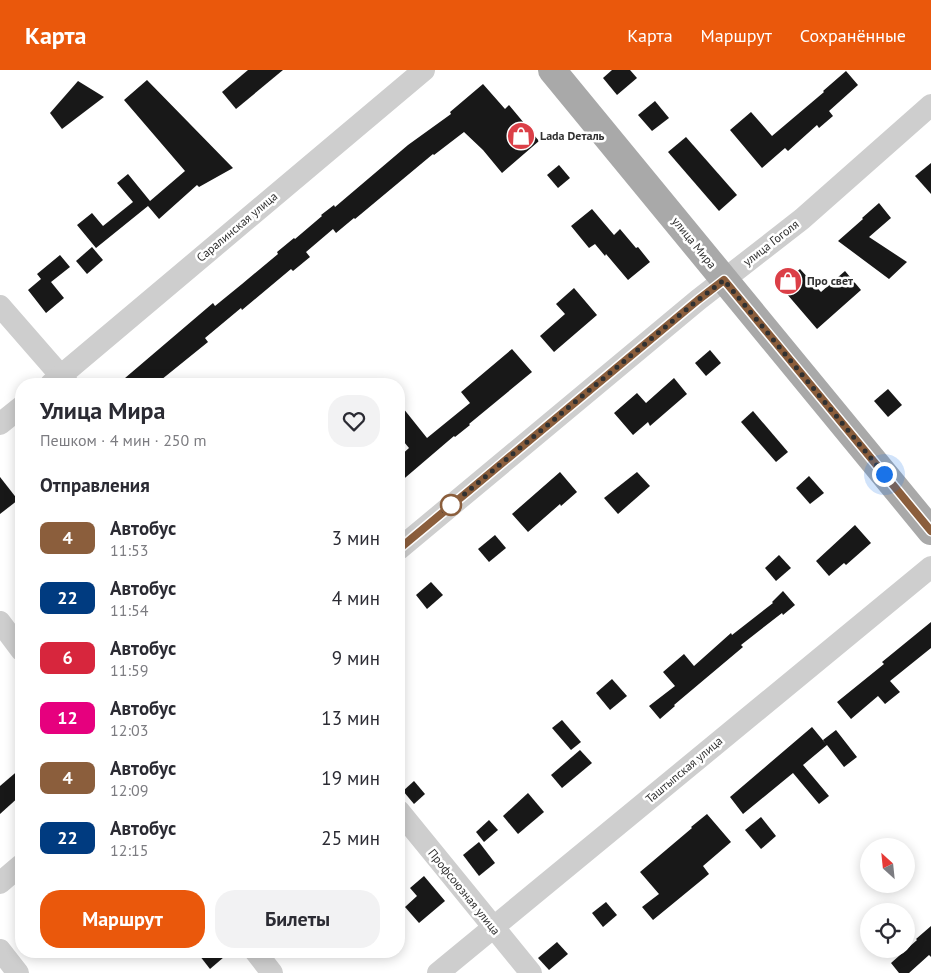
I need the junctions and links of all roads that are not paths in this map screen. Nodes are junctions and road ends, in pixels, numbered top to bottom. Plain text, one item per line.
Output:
1 (424, 70) edge
2 (552, 70) edge
3 (931, 105) edge
4 (724, 280) junction
5 (0, 306) edge
6 (58, 378) edge
7 (64, 378) edge
8 (15, 412) edge
9 (0, 424) edge
10 (931, 531) edge
11 (405, 544) edge
12 (931, 566) edge
13 (0, 622) edge
14 (15, 642) edge
15 (405, 818) edge
16 (15, 870) edge
17 (0, 883) edge
18 (493, 928) junction
19 (0, 950) edge
20 (260, 958) edge
21 (18, 973) edge
22 (272, 973) edge
23 (438, 973) edge
24 (531, 973) edge

1 - 7 street, Саралинская улица
2 - 4 main road, улица Мира
3 - 4 street, улица Гоголя
4 - 10 main road, улица Мира
4 - 11 street, улица Гоголя
5 - 6 street
8 - 9 street
12 - 18 street, Таштыпская улица
13 - 14 street
15 - 18 street, Профсоюзная улица
16 - 17 street
18 - 23 street, Таштыпская улица
18 - 24 street, Профсоюзная улица
19 - 21 street
20 - 22 street

